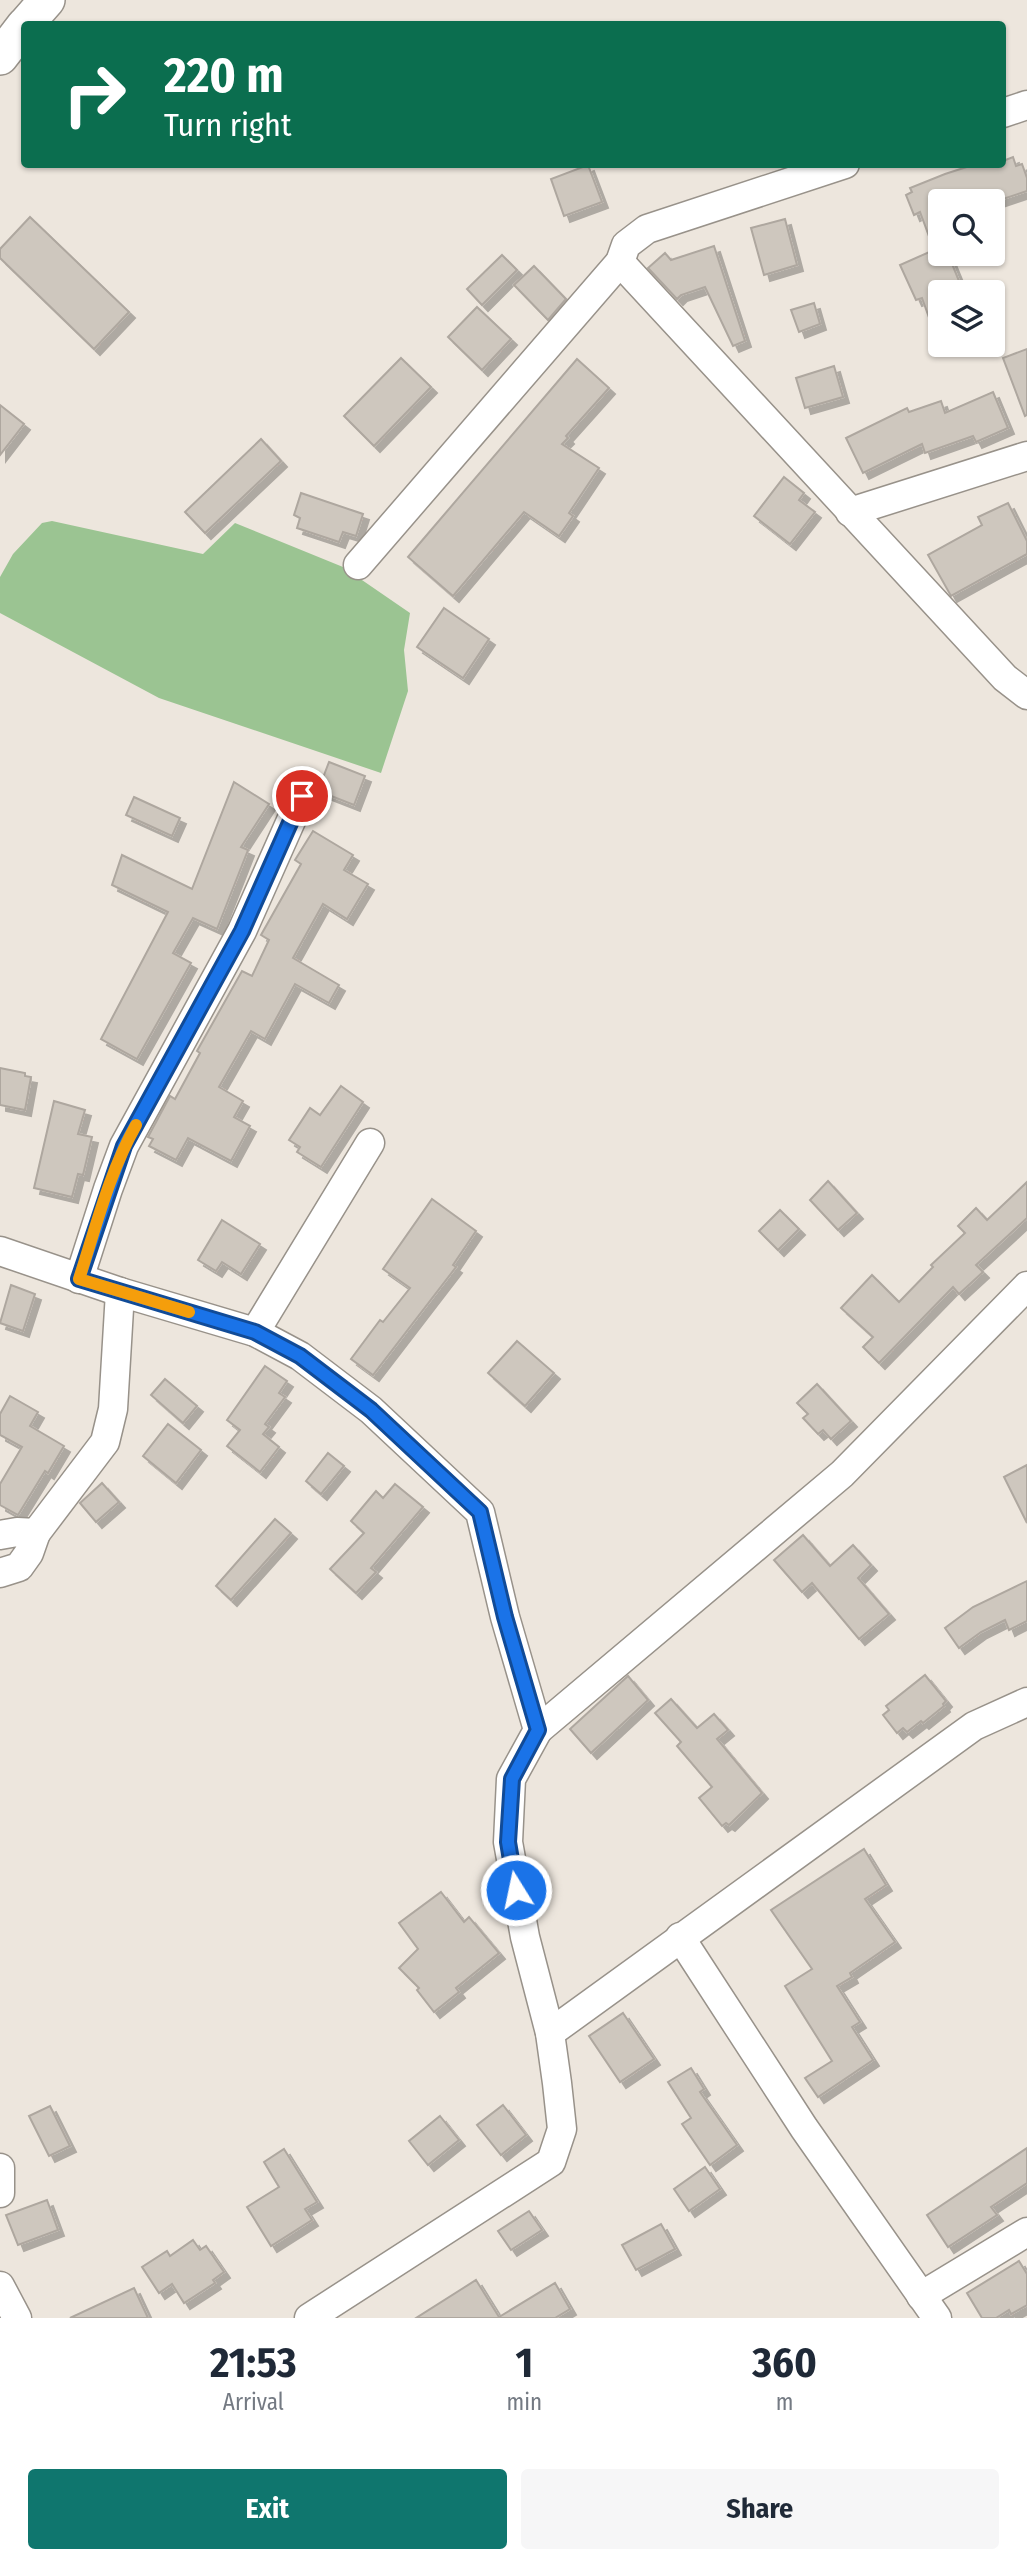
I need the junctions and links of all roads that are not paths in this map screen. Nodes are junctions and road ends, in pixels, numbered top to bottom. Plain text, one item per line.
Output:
1 (47, 0) edge
2 (29, 21) edge
3 (21, 30) edge
4 (0, 57) edge
5 (1027, 105) edge
6 (1006, 112) edge
7 (833, 168) edge
8 (620, 262) junction
9 (1027, 456) edge
10 (850, 512) junction
11 (358, 565) dead end
12 (1027, 695) edge
13 (302, 796) dead end
14 (370, 1143) dead end
15 (0, 1251) edge
16 (79, 1279) junction
17 (1027, 1286) edge
18 (120, 1292) junction
19 (255, 1332) junction
20 (36, 1533) junction
21 (0, 1535) edge
22 (0, 1573) edge
23 (1027, 1702) edge
24 (538, 1730) junction
25 (680, 1937) junction
26 (550, 2033) junction
27 (0, 2168) edge
28 (0, 2193) edge
29 (1027, 2232) edge
30 (0, 2286) edge
31 (929, 2307) edge
32 (17, 2318) edge
33 (309, 2318) edge

1 - 2 main road
3 - 4 main road
5 - 6 street
7 - 8 street
8 - 10 street
8 - 11 street
9 - 10 street
10 - 12 street
13 - 16 street
14 - 19 street
15 - 16 street
16 - 18 street
17 - 24 street
18 - 19 street
18 - 20 street
19 - 24 street
20 - 21 street
20 - 22 street
23 - 25 street
24 - 26 street
25 - 26 street
25 - 31 street
26 - 33 street
27 - 28 street
29 - 31 street
30 - 32 street

